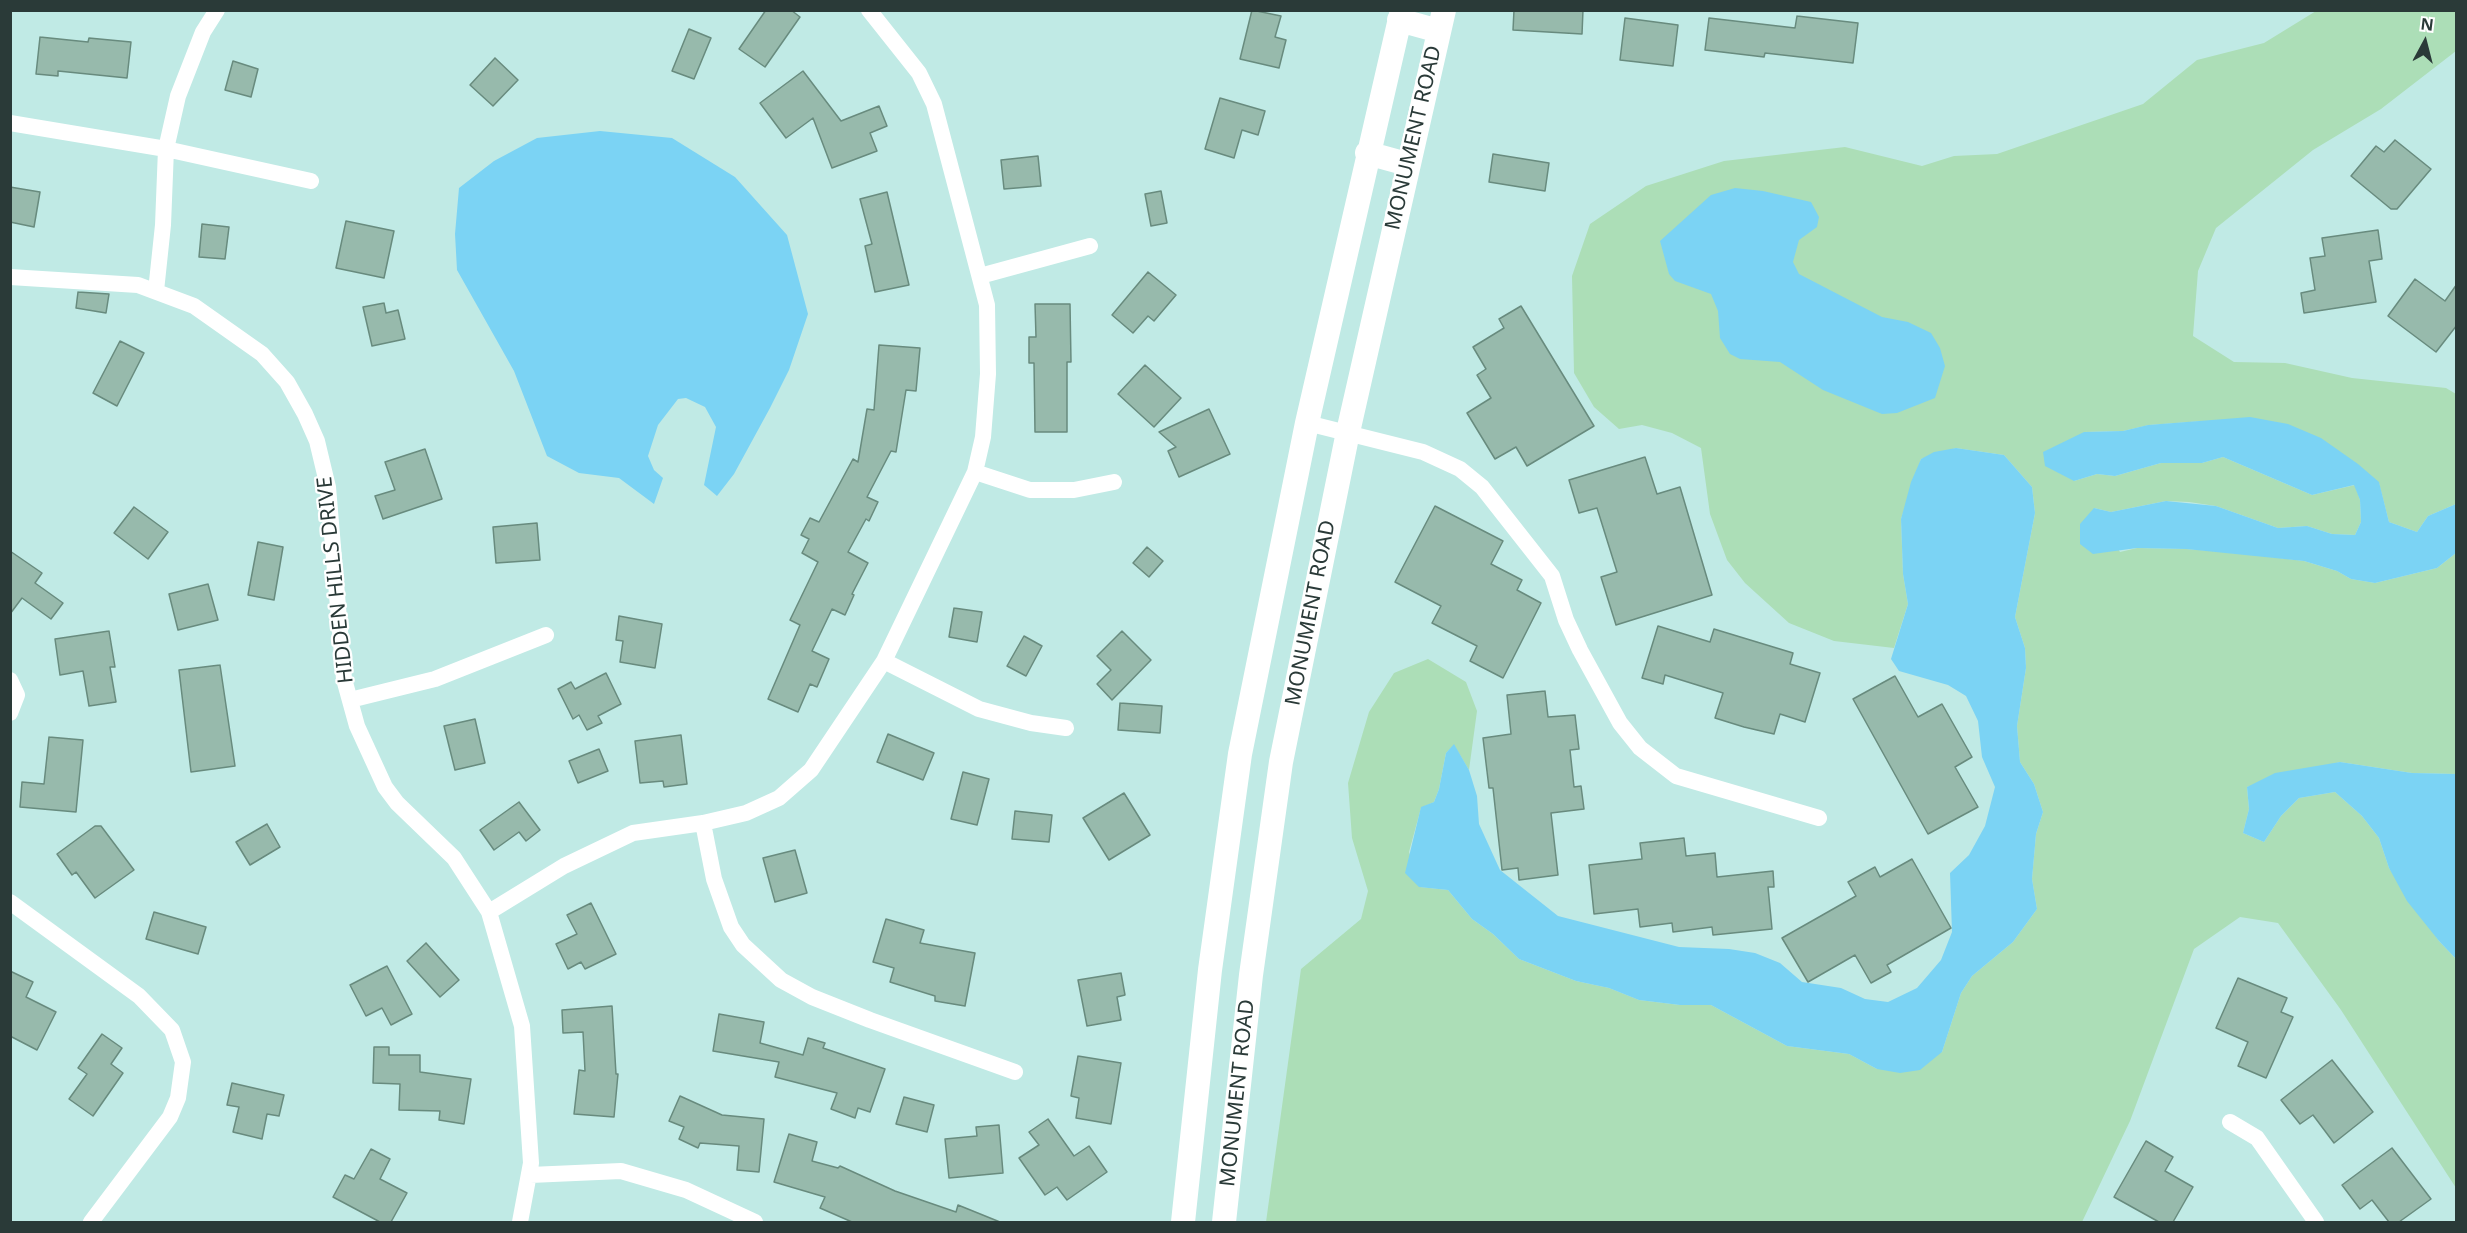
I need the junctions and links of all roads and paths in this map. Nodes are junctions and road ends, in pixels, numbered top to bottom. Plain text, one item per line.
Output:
1 (217, 10) edge
2 (869, 10) edge
3 (1400, 15) edge
4 (1441, 21) edge
5 (10, 123) edge
6 (166, 149) junction
7 (1367, 153) junction
8 (1407, 164) junction
9 (311, 181) dead end
10 (1090, 246) dead end
11 (980, 276) junction
12 (10, 277) edge
13 (156, 291) junction
14 (1307, 423) junction
15 (1348, 432) junction
16 (975, 472) junction
17 (1114, 482) dead end
18 (546, 635) dead end
19 (884, 661) junction
20 (10, 680) edge
21 (350, 700) junction
22 (10, 713) edge
23 (1066, 728) dead end
24 (1819, 818) dead end
25 (703, 823) junction
26 (10, 902) edge
27 (489, 912) junction
28 (1015, 1072) dead end
29 (2230, 1122) dead end
30 (530, 1174) junction
31 (91, 1222) edge
32 (520, 1222) edge
33 (755, 1222) edge
34 (1183, 1222) edge
35 (1224, 1222) edge
36 (2316, 1222) edge

1 - 6 street
2 - 11 street
3 - 4 street
3 - 7 street, MONUMENT ROAD
4 - 8 street, MONUMENT ROAD
5 - 6 street
6 - 9 street
6 - 13 street
7 - 8 street
7 - 14 street, MONUMENT ROAD
8 - 15 street, MONUMENT ROAD
10 - 11 street
11 - 16 street
12 - 13 street, HIDDEN HILLS DRIVE
13 - 21 street, HIDDEN HILLS DRIVE
14 - 15 street
14 - 34 street, MONUMENT ROAD
15 - 24 street
15 - 35 street, MONUMENT ROAD
16 - 17 street
16 - 19 street
18 - 21 street
19 - 23 street
19 - 25 street
20 - 22 street
21 - 27 street, HIDDEN HILLS DRIVE
25 - 27 street
25 - 28 street
26 - 31 street
27 - 30 street, HIDDEN HILLS DRIVE
29 - 36 street
30 - 32 street, HIDDEN HILLS DRIVE
30 - 33 street

